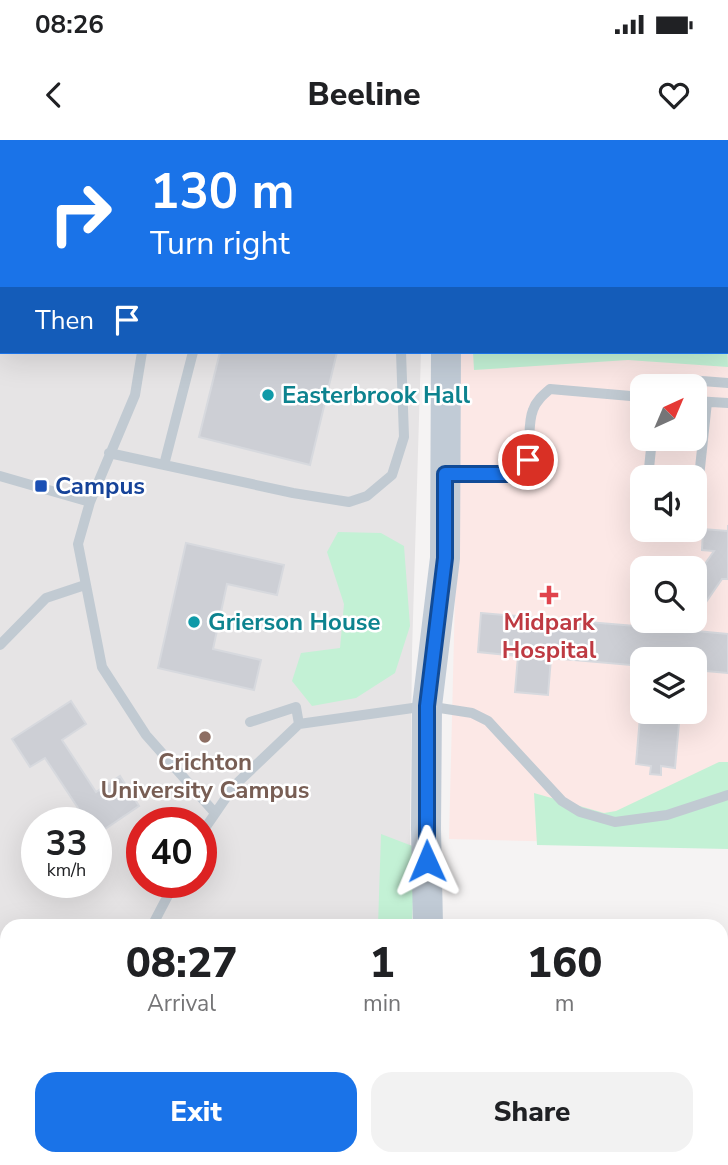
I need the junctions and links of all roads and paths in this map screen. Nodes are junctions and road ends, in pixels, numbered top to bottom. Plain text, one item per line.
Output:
1 (142, 354) edge
2 (192, 354) edge
3 (401, 354) edge
4 (446, 354) edge
5 (707, 381) edge
6 (728, 383) edge
7 (630, 396) edge
8 (707, 402) edge
9 (728, 403) edge
10 (109, 453) junction
11 (164, 466) junction
12 (445, 474) junction
13 (0, 476) edge
14 (90, 502) junction
15 (85, 584) junction
16 (0, 645) edge
17 (427, 706) junction
18 (250, 722) dead end
19 (299, 724) junction
20 (728, 795) edge
21 (210, 807) edge
22 (217, 810) edge
23 (167, 898) edge
24 (156, 919) edge
25 (428, 919) edge

1 - 10 lane
2 - 11 lane
3 - 11 lane
4 - 12 street
5 - 6 lane
7 - 12 lane
8 - 9 lane
10 - 11 lane
10 - 14 lane
12 - 17 street
13 - 14 lane
14 - 15 lane
15 - 16 lane
15 - 21 lane
17 - 19 lane
17 - 20 lane
17 - 25 street
18 - 19 lane
19 - 22 lane
23 - 24 lane

